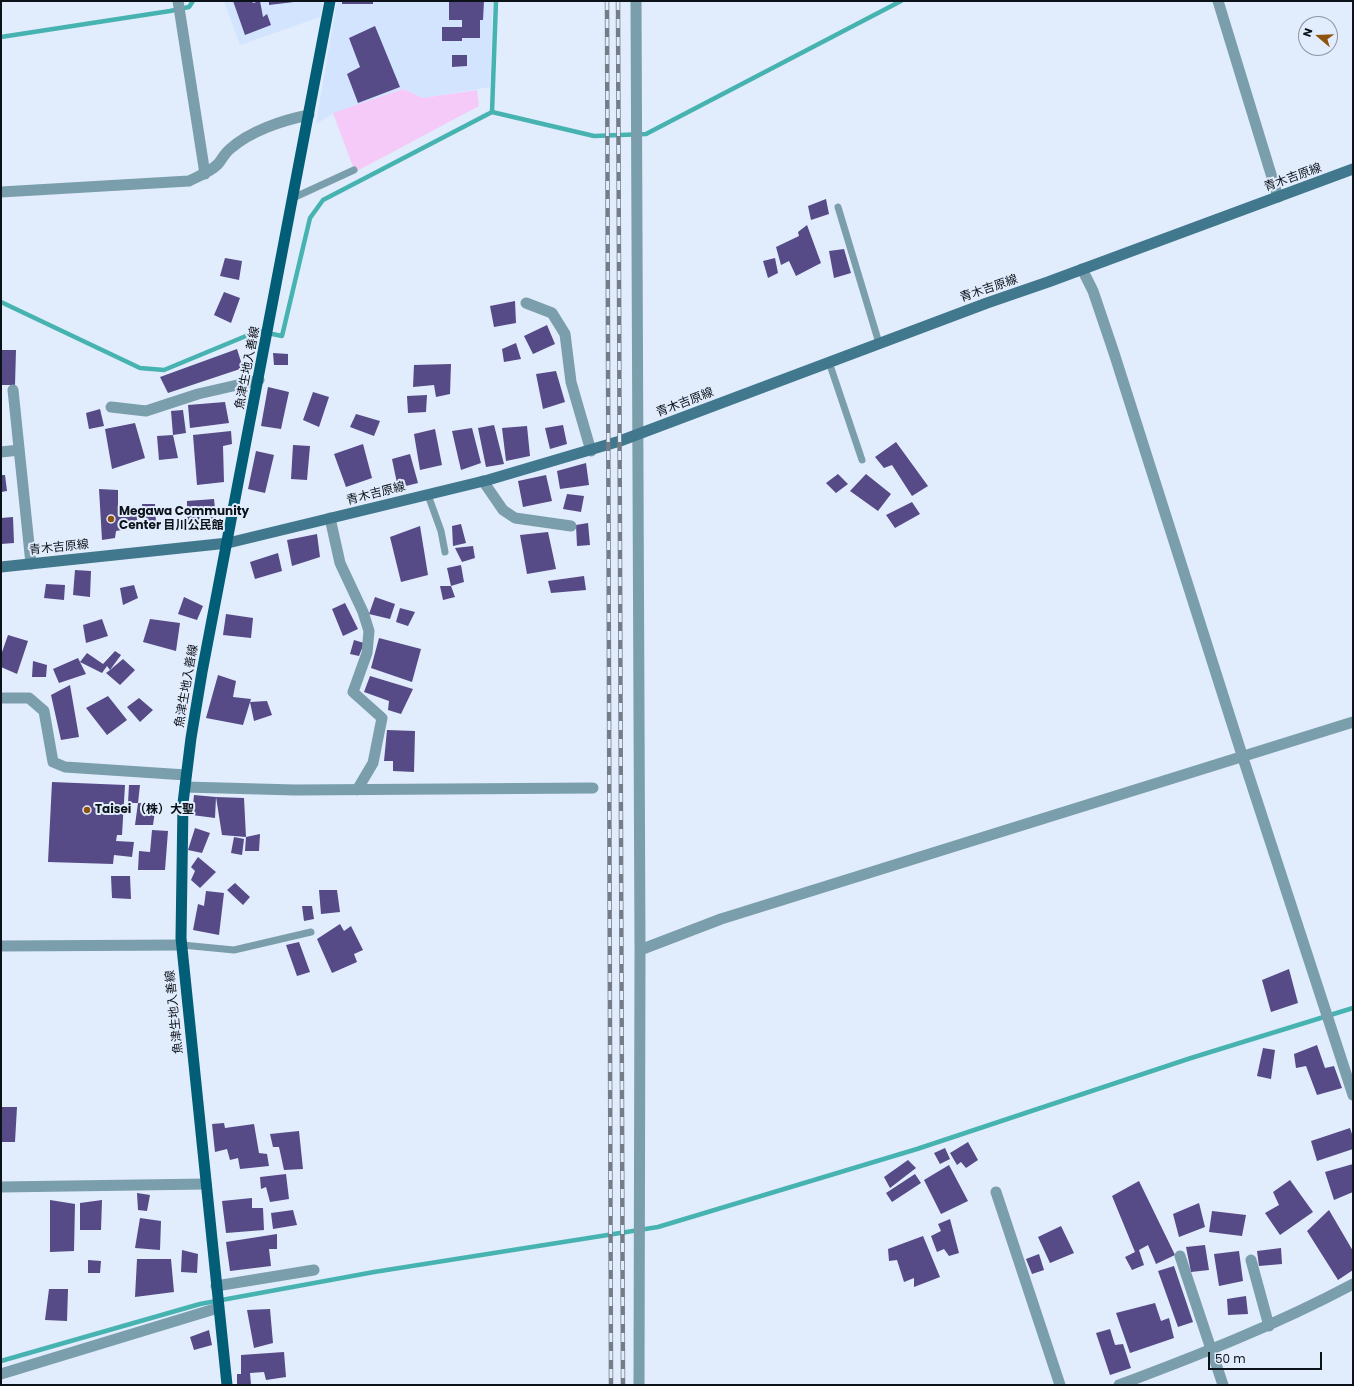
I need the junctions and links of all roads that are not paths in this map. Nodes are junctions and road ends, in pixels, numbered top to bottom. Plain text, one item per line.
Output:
1 (178, 1) edge
2 (330, 1) edge
3 (636, 1) edge
4 (1218, 1) edge
5 (309, 115) junction
6 (1353, 169) edge
7 (354, 170) dead end
8 (205, 174) junction
9 (1, 192) edge
10 (1278, 197) junction
11 (293, 198) junction
12 (838, 208) dead end
13 (1082, 269) junction
14 (526, 303) dead end
15 (879, 343) junction
16 (829, 362) junction
17 (259, 380) junction
18 (13, 390) dead end
19 (111, 407) dead end
20 (638, 434) junction
21 (19, 450) junction
22 (591, 451) junction
23 (1, 452) edge
24 (862, 460) dead end
25 (483, 481) junction
26 (428, 494) junction
27 (330, 518) junction
28 (571, 526) dead end
29 (228, 543) junction
30 (445, 552) dead end
31 (31, 564) junction
32 (1, 567) edge
33 (1, 698) edge
34 (1353, 722) edge
35 (1243, 758) junction
36 (186, 775) junction
37 (185, 787) junction
38 (592, 788) dead end
39 (356, 790) junction
40 (311, 932) dead end
41 (182, 945) junction
42 (1, 946) edge
43 (640, 950) junction
44 (1353, 1095) edge
45 (206, 1184) junction
46 (1, 1187) edge
47 (996, 1192) dead end
48 (1180, 1256) dead end
49 (1251, 1260) dead end
50 (314, 1270) dead end
51 (1353, 1284) edge
52 (216, 1286) junction
53 (218, 1308) junction
54 (1268, 1326) junction
55 (1212, 1350) junction
56 (1, 1374) edge
57 (227, 1385) edge
58 (639, 1385) edge
59 (1060, 1385) edge
60 (1119, 1385) edge
61 (1223, 1385) edge

1 - 8 street
2 - 5 main road, 魚津生地入善線
3 - 20 street
4 - 10 street
5 - 8 street
5 - 11 main road, 魚津生地入善線
6 - 10 main road, 青木吉原線
7 - 11 lane
8 - 9 street
10 - 13 main road, 青木吉原線
11 - 17 main road, 魚津生地入善線
12 - 15 lane
13 - 15 main road, 青木吉原線
13 - 35 street
14 - 22 street
15 - 16 main road, 青木吉原線
16 - 20 main road, 青木吉原線
16 - 24 lane
17 - 19 street
17 - 29 main road, 魚津生地入善線
18 - 21 street
20 - 22 main road, 青木吉原線
20 - 43 street
21 - 23 street
21 - 31 street
22 - 25 main road, 青木吉原線
25 - 26 main road, 青木吉原線
25 - 28 street
26 - 27 main road, 青木吉原線
26 - 30 lane
27 - 29 main road, 青木吉原線
27 - 39 street
29 - 31 main road, 青木吉原線
29 - 36 main road, 魚津生地入善線
31 - 32 main road, 青木吉原線
33 - 36 street
34 - 35 street
35 - 43 street
35 - 44 street
36 - 37 main road, 魚津生地入善線
37 - 39 street
37 - 41 main road, 魚津生地入善線
38 - 39 street
40 - 41 lane
41 - 42 street
41 - 45 main road, 魚津生地入善線
43 - 58 street
45 - 46 street
45 - 52 main road, 魚津生地入善線
47 - 59 street
48 - 55 street
49 - 54 street
50 - 52 street
51 - 54 street
52 - 53 main road, 魚津生地入善線
53 - 56 street
53 - 57 main road, 魚津生地入善線
54 - 55 street
55 - 60 street
55 - 61 street

